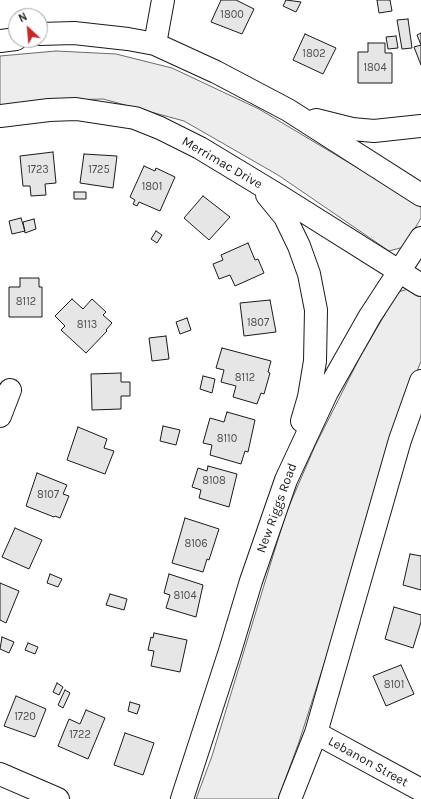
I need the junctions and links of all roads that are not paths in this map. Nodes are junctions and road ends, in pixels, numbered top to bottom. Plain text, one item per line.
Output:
1 (163, 0) edge
2 (48, 34) edge
3 (155, 44) junction
4 (288, 110) junction
5 (0, 116) edge
6 (421, 126) edge
7 (253, 181) junction
8 (421, 195) edge
9 (421, 238) edge
10 (398, 271) junction
11 (421, 285) edge
12 (421, 382) edge
13 (10, 390) dead end
14 (0, 416) edge
15 (286, 480) junction
16 (316, 733) junction
17 (0, 774) edge
18 (421, 790) edge
19 (58, 799) edge
20 (182, 799) edge
21 (290, 799) edge

1 - 3 street
2 - 3 street
3 - 4 street
4 - 6 street
4 - 8 street
5 - 7 street, Merrimac Drive
7 - 10 street, Merrimac Drive
7 - 15 street
9 - 10 street, New Riggs Road
10 - 11 street, Merrimac Drive
10 - 15 street, New Riggs Road
12 - 16 street
13 - 14 street
15 - 20 street, New Riggs Road
16 - 18 street, Lebanon Street
16 - 21 street
17 - 19 street

